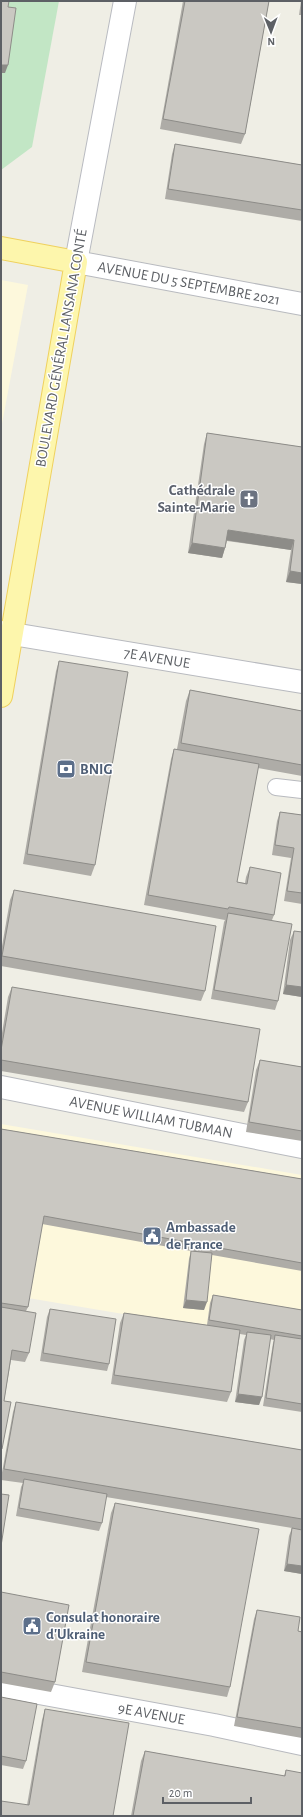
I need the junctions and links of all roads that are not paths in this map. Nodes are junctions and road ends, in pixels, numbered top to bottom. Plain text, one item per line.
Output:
1 (125, 1) edge
2 (1, 248) edge
3 (76, 262) junction
4 (302, 304) edge
5 (6, 634) edge
6 (302, 682) edge
7 (1, 696) edge
8 (276, 787) dead end
9 (302, 790) edge
10 (1, 1087) edge
11 (302, 1147) edge
12 (1, 1686) edge
13 (302, 1744) edge

1 - 3 street, BOULEVARD GÉNÉRAL LANSANA CONTÉ
2 - 3 main road
3 - 4 street, AVENUE DU 5 SEPTEMBRE 2021
3 - 5 main road, BOULEVARD GÉNÉRAL LANSANA CONTÉ
5 - 6 street, 7E AVENUE
5 - 7 main road, BOULEVARD GÉNÉRAL LANSANA CONTÉ
8 - 9 lane
10 - 11 street, AVENUE WILLIAM TUBMAN
12 - 13 street, 9E AVENUE

